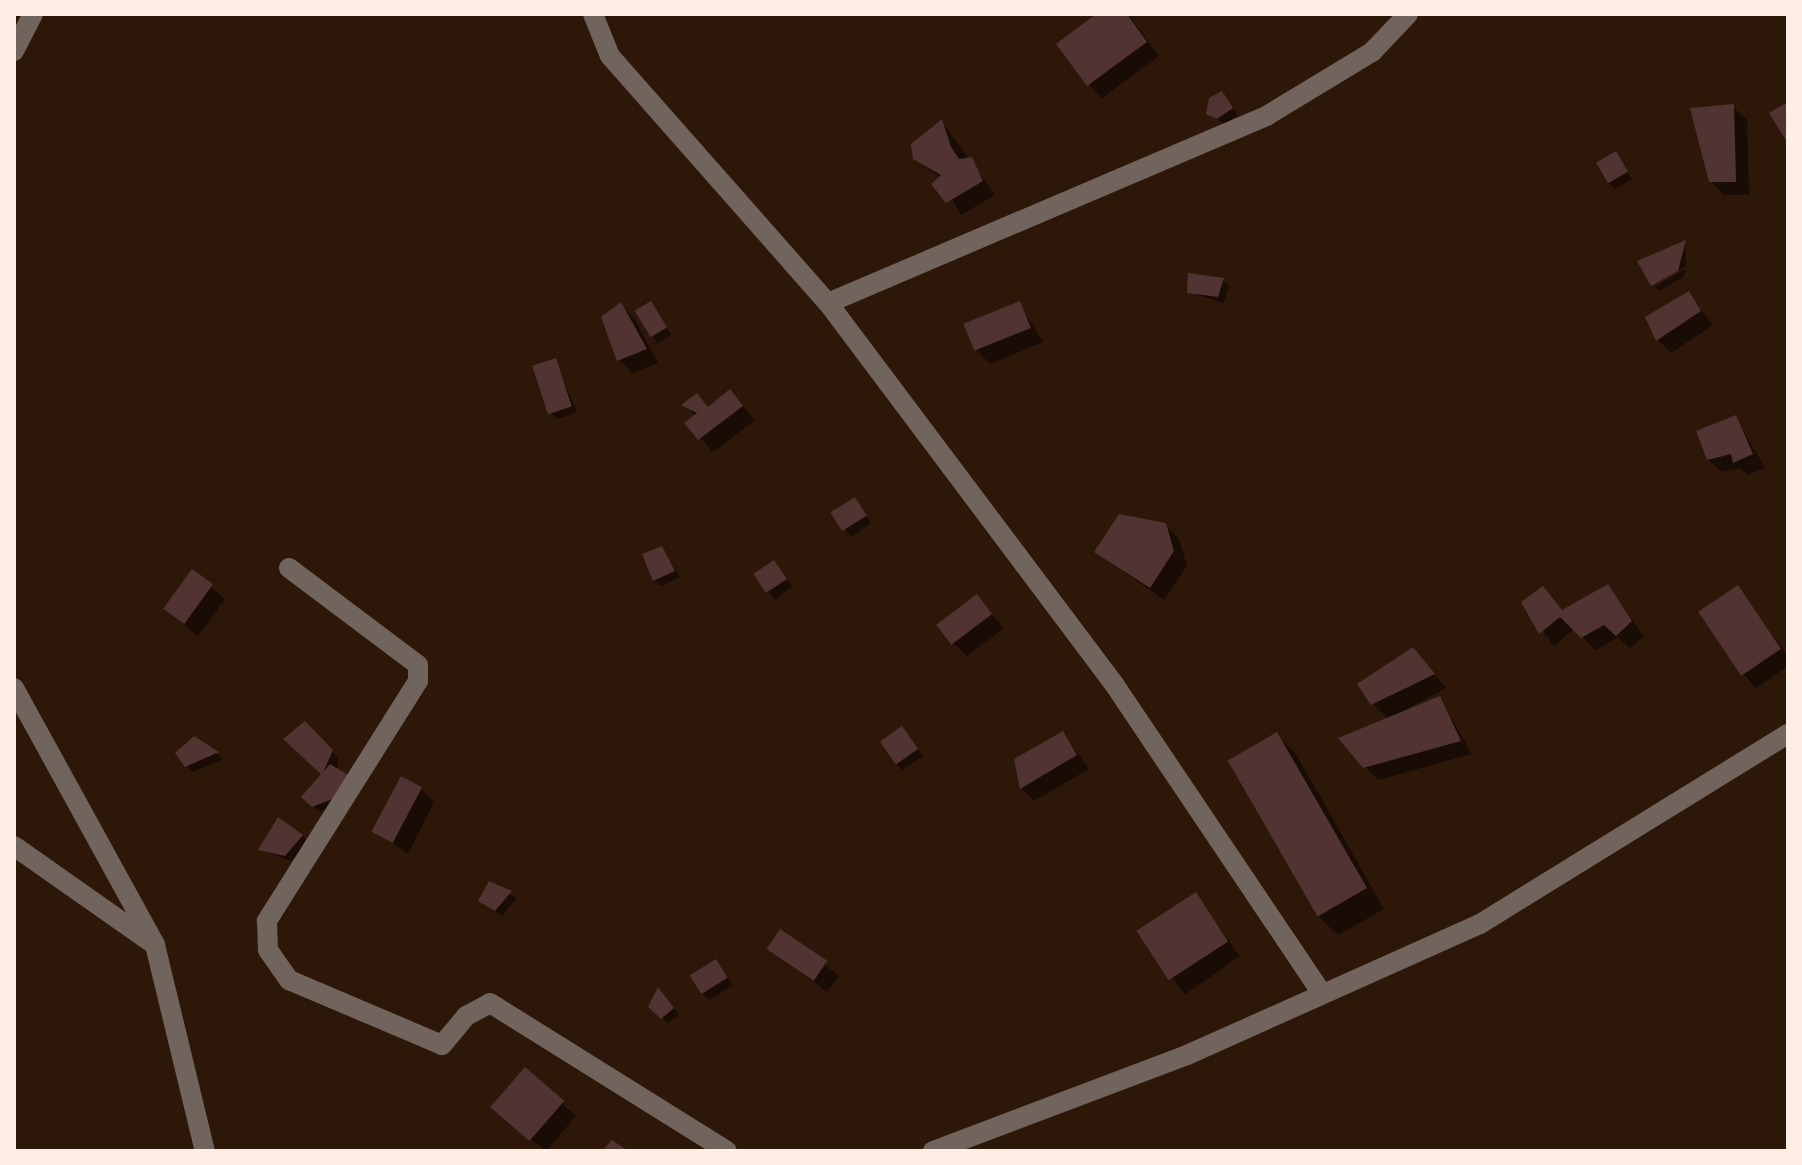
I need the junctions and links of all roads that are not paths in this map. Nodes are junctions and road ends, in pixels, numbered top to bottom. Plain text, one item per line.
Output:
1 (33, 14) edge
2 (593, 14) edge
3 (1408, 14) edge
4 (14, 51) edge
5 (828, 303) junction
6 (289, 568) dead end
7 (14, 688) edge
8 (1788, 734) edge
9 (14, 846) edge
10 (155, 945) junction
11 (1322, 994) junction
12 (205, 1151) edge
13 (727, 1151) edge
14 (933, 1151) edge

1 - 4 street
2 - 5 street
3 - 5 street
5 - 11 street
6 - 13 street
7 - 10 street
8 - 11 street
9 - 10 street
10 - 12 street
11 - 14 street

